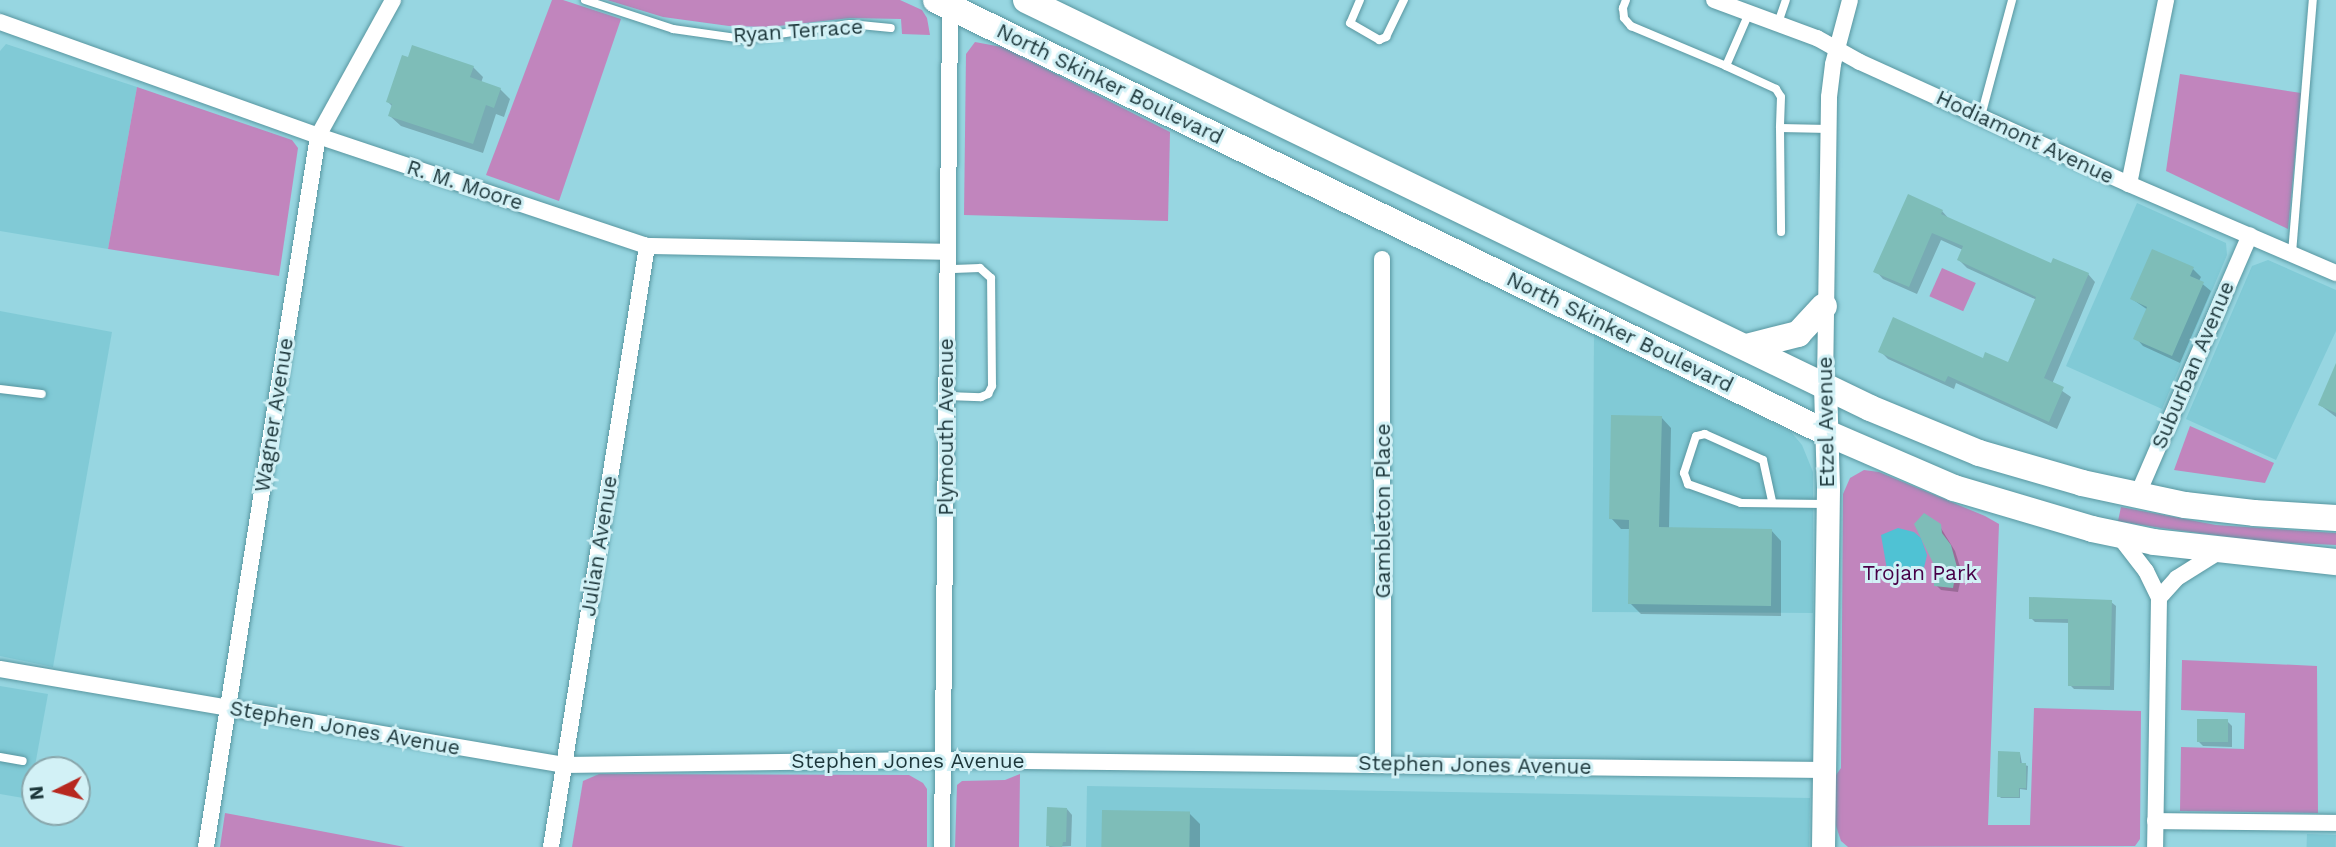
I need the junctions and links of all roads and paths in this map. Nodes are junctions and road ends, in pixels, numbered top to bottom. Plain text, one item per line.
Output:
1 (393, 0) edge
2 (585, 0) edge
3 (1026, 0) edge
4 (1360, 0) edge
5 (1404, 0) edge
6 (1626, 0) edge
7 (1714, 0) edge
8 (1786, 0) edge
9 (1850, 0) edge
10 (2012, 0) edge
11 (2166, 0) edge
12 (2314, 0) edge
13 (943, 3) edge
14 (1749, 13) junction
15 (0, 22) edge
16 (1777, 23) junction
17 (891, 28) dead end
18 (1837, 49) junction
19 (1726, 66) junction
20 (1982, 116) junction
21 (1780, 128) junction
22 (1829, 129) junction
23 (318, 136) junction
24 (2129, 184) junction
25 (1781, 232) dead end
26 (2250, 235) junction
27 (647, 246) junction
28 (947, 253) junction
29 (2292, 253) junction
30 (1382, 259) dead end
31 (947, 269) junction
32 (2336, 273) edge
33 (1824, 306) junction
34 (1746, 347) junction
35 (1825, 386) junction
36 (0, 389) edge
37 (42, 394) dead end
38 (947, 396) junction
39 (1827, 433) junction
40 (2137, 496) junction
41 (1772, 501) junction
42 (1828, 504) junction
43 (2336, 518) edge
44 (2116, 534) junction
45 (2221, 550) junction
46 (2336, 562) edge
47 (2159, 598) junction
48 (0, 669) edge
49 (227, 709) junction
50 (0, 757) edge
51 (943, 760) junction
52 (21, 761) edge
53 (1383, 763) junction
54 (564, 765) junction
55 (1825, 770) junction
56 (2155, 821) junction
57 (2336, 823) edge
58 (206, 847) edge
59 (551, 847) edge
60 (942, 847) edge
61 (1823, 847) edge
62 (2155, 847) edge

1 - 23 street, Wagner Avenue
2 - 17 lane, Ryan Terrace
3 - 34 main road, North Skinker Boulevard
4 - 5 lane
6 - 19 lane
7 - 14 street, Hodiamont Avenue
8 - 16 lane
9 - 18 street, Etzel Avenue
10 - 20 lane
11 - 24 street
12 - 29 lane
13 - 28 street, Plymouth Avenue
13 - 39 main road, North Skinker Boulevard
14 - 16 street, Hodiamont Avenue
14 - 19 lane
15 - 23 street, R. M. Moore
16 - 18 street, Hodiamont Avenue
18 - 20 street, Hodiamont Avenue
18 - 22 street, Etzel Avenue
19 - 21 lane
20 - 24 street, Hodiamont Avenue
21 - 22 lane
21 - 25 lane
22 - 33 street, Etzel Avenue
23 - 27 street, R. M. Moore
23 - 49 street, Wagner Avenue
24 - 26 street, Hodiamont Avenue
26 - 29 street, Hodiamont Avenue
26 - 40 street, Suburban Avenue
27 - 28 street, R. M. Moore
27 - 54 street, Julian Avenue
28 - 31 street, Plymouth Avenue
29 - 32 street, Hodiamont Avenue
30 - 53 street, Gambleton Place
31 - 38 street, Plymouth Avenue
31 - 38 lane
33 - 34 main road
33 - 35 street, Etzel Avenue
34 - 35 main road, North Skinker Boulevard
35 - 39 street, Etzel Avenue
35 - 40 main road, North Skinker Boulevard
36 - 37 lane
38 - 51 street, Plymouth Avenue
39 - 42 street, Etzel Avenue
39 - 44 main road, North Skinker Boulevard
40 - 43 main road, North Skinker Boulevard
41 - 41 lane
41 - 42 lane
42 - 55 street, Etzel Avenue
44 - 45 main road, North Skinker Boulevard
44 - 47 street
45 - 46 main road, North Skinker Boulevard
45 - 47 street
47 - 56 street
48 - 49 street, Stephen Jones Avenue
49 - 54 street, Stephen Jones Avenue
49 - 58 street, Wagner Avenue
50 - 52 lane
51 - 53 street, Stephen Jones Avenue
51 - 54 street, Stephen Jones Avenue
51 - 60 street, Plymouth Avenue
53 - 55 street, Stephen Jones Avenue
54 - 59 street, Julian Avenue
55 - 61 street, Etzel Avenue
56 - 57 street
56 - 62 street

